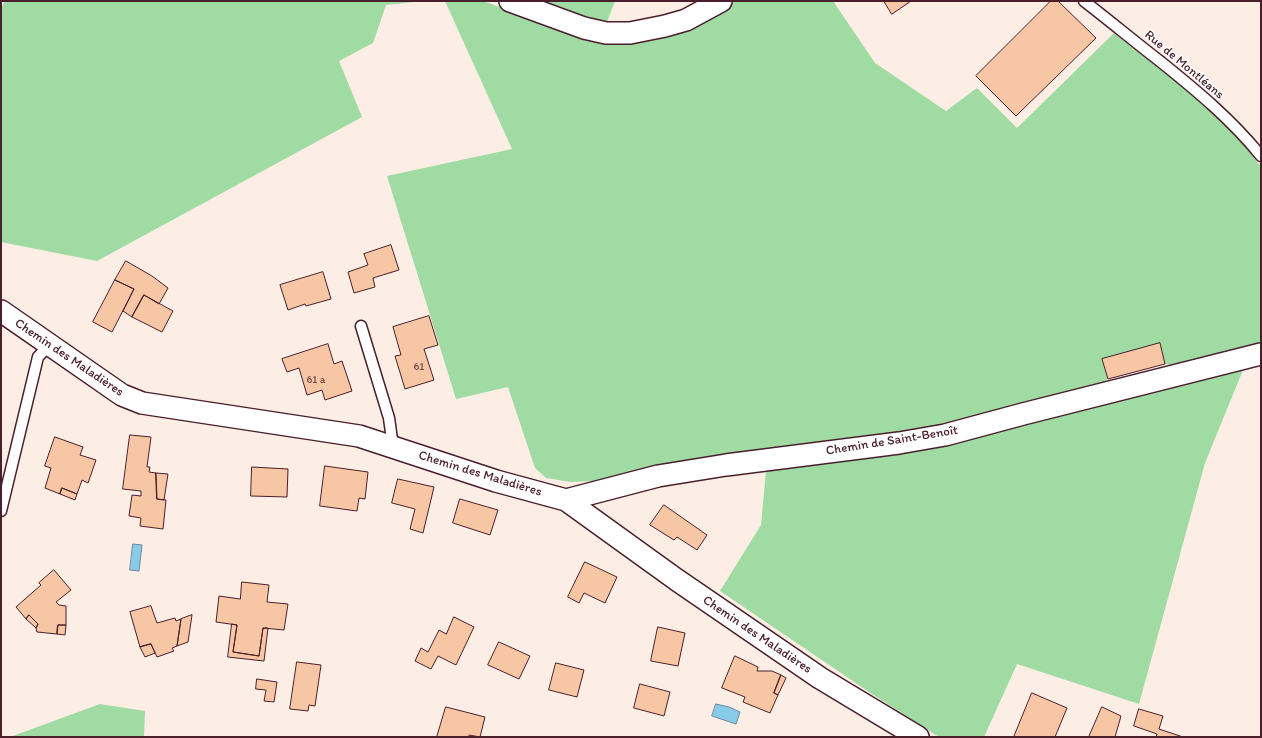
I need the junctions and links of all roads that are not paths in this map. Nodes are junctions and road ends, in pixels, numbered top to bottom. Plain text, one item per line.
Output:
1 (510, 1) edge
2 (721, 1) edge
3 (1084, 1) edge
4 (1261, 156) edge
5 (1, 311) edge
6 (361, 326) dead end
7 (48, 345) junction
8 (1261, 354) edge
9 (393, 447) junction
10 (566, 500) junction
11 (1, 511) edge
12 (918, 737) edge

1 - 2 street
3 - 4 lane, Rue de Montléans
5 - 7 street, Chemin des Maladières
6 - 9 lane
7 - 9 street, Chemin des Maladières
7 - 11 lane
8 - 10 street, Chemin de Saint-Benoît
9 - 10 street, Chemin des Maladières
10 - 12 street, Chemin des Maladières

